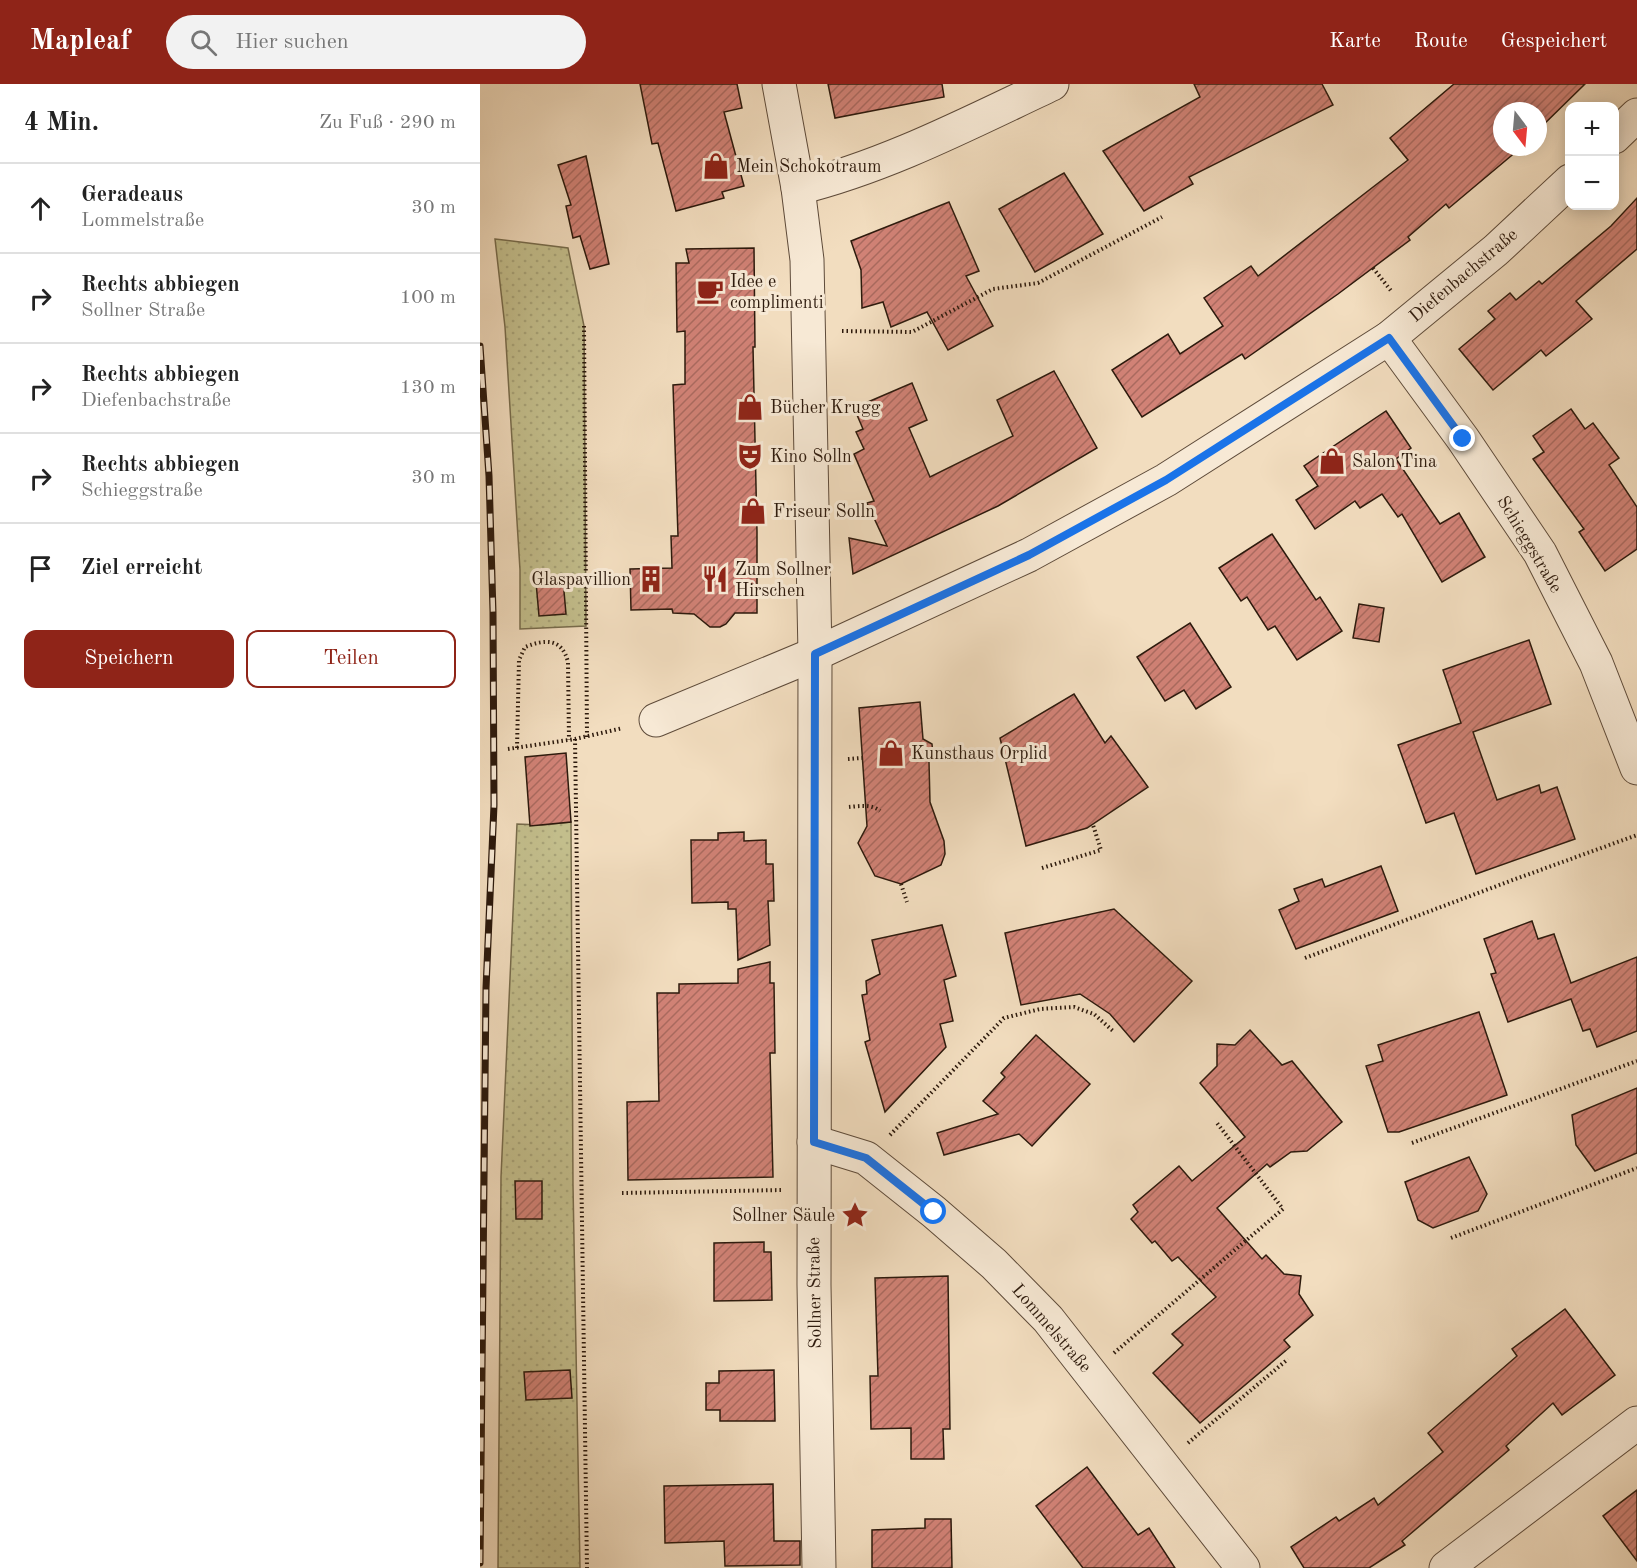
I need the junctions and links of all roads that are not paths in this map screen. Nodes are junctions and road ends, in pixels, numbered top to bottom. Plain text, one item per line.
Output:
1 (779, 84) edge
2 (1052, 84) edge
3 (1637, 115) edge
4 (1619, 132) edge
5 (1565, 185) edge
6 (798, 188) junction
7 (1389, 338) junction
8 (815, 654) junction
9 (656, 720) road end
10 (1636, 765) edge
11 (814, 1142) junction
12 (1637, 1423) edge
13 (819, 1568) edge
14 (1243, 1568) edge
15 (1446, 1568) edge

1 - 6 street, Sollner Straße
2 - 6 street
3 - 4 street
5 - 7 street, Diefenbachstraße
6 - 8 street, Sollner Straße
7 - 8 street, Diefenbachstraße
7 - 10 street, Schieggstraße
8 - 9 street, Diefenbachstraße
8 - 11 street, Sollner Straße
11 - 13 street, Sollner Straße
11 - 14 street, Lommelstraße
12 - 15 street

